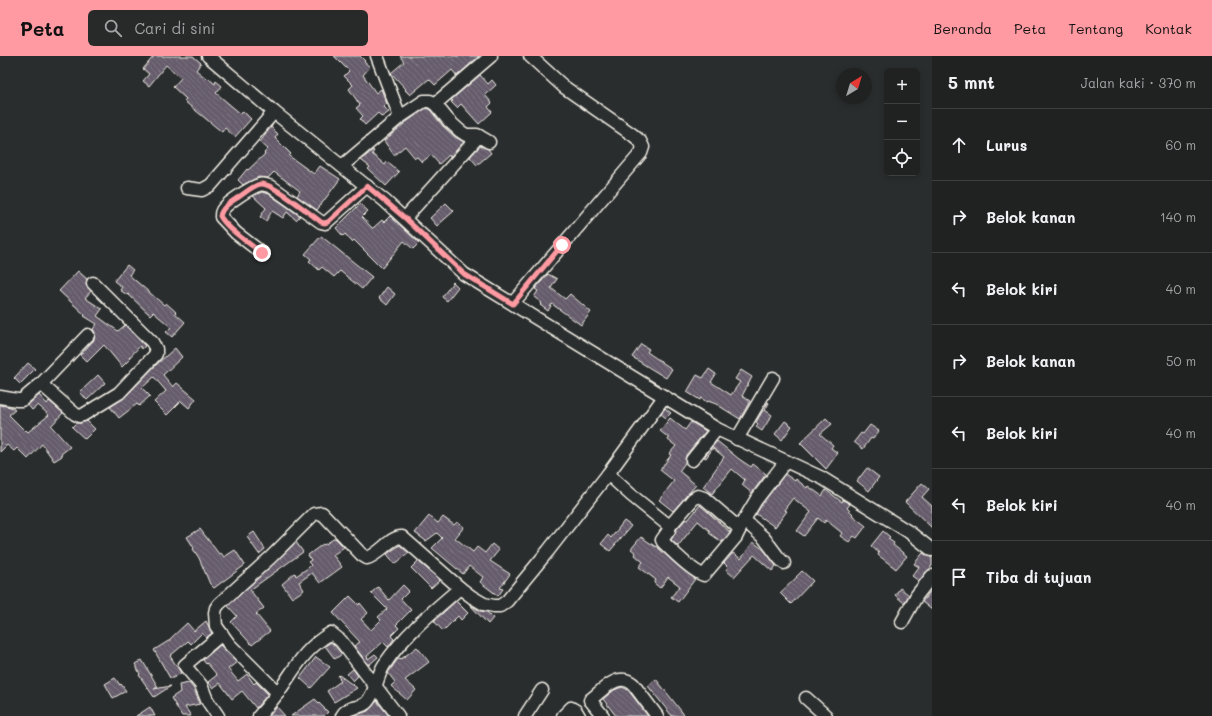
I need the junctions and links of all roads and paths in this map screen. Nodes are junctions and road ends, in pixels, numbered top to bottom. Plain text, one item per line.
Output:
1 (208, 56) edge
2 (377, 56) edge
3 (491, 56) edge
4 (530, 56) edge
5 (435, 104) junction
6 (274, 112) junction
7 (400, 117) junction
8 (342, 166) junction
9 (367, 186) junction
10 (187, 188) dead end
11 (405, 218) junction
12 (262, 253) dead end
13 (93, 283) dead end
14 (513, 304) junction
15 (88, 336) dead end
16 (773, 378) dead end
17 (41, 384) junction
18 (0, 397) edge
19 (664, 397) junction
20 (716, 429) junction
21 (737, 439) junction
22 (692, 460) dead end
23 (786, 461) junction
24 (608, 474) junction
25 (742, 524) junction
26 (669, 527) junction
27 (932, 550) edge
28 (784, 563) dead end
29 (932, 576) edge
30 (460, 588) junction
31 (902, 622) dead end
32 (222, 634) junction
33 (375, 685) junction
34 (542, 690) dead end
35 (278, 693) junction
36 (806, 698) dead end
37 (218, 716) edge
38 (259, 716) edge
39 (342, 716) edge
40 (398, 716) edge
41 (525, 716) edge
42 (563, 716) edge
43 (579, 716) edge
44 (603, 716) edge
45 (657, 716) edge
46 (826, 716) edge

1 - 6 street
2 - 7 street
3 - 5 street
4 - 14 street
5 - 7 street
5 - 11 street
6 - 8 street
6 - 10 street
7 - 8 street
8 - 9 street
9 - 11 street
9 - 12 street
11 - 14 street
13 - 17 street
14 - 19 street
15 - 17 street
16 - 21 street
17 - 18 street
19 - 20 street
19 - 24 street
20 - 21 street
20 - 22 street
21 - 23 street
23 - 25 street
23 - 27 street
24 - 26 street
24 - 30 street
25 - 26 street
25 - 26 street
25 - 28 street
29 - 31 street
30 - 32 street
30 - 33 street
32 - 35 street
32 - 37 street
33 - 35 street
33 - 39 street
33 - 40 street
34 - 41 street
35 - 38 street
36 - 46 street
42 - 43 street
44 - 45 street

